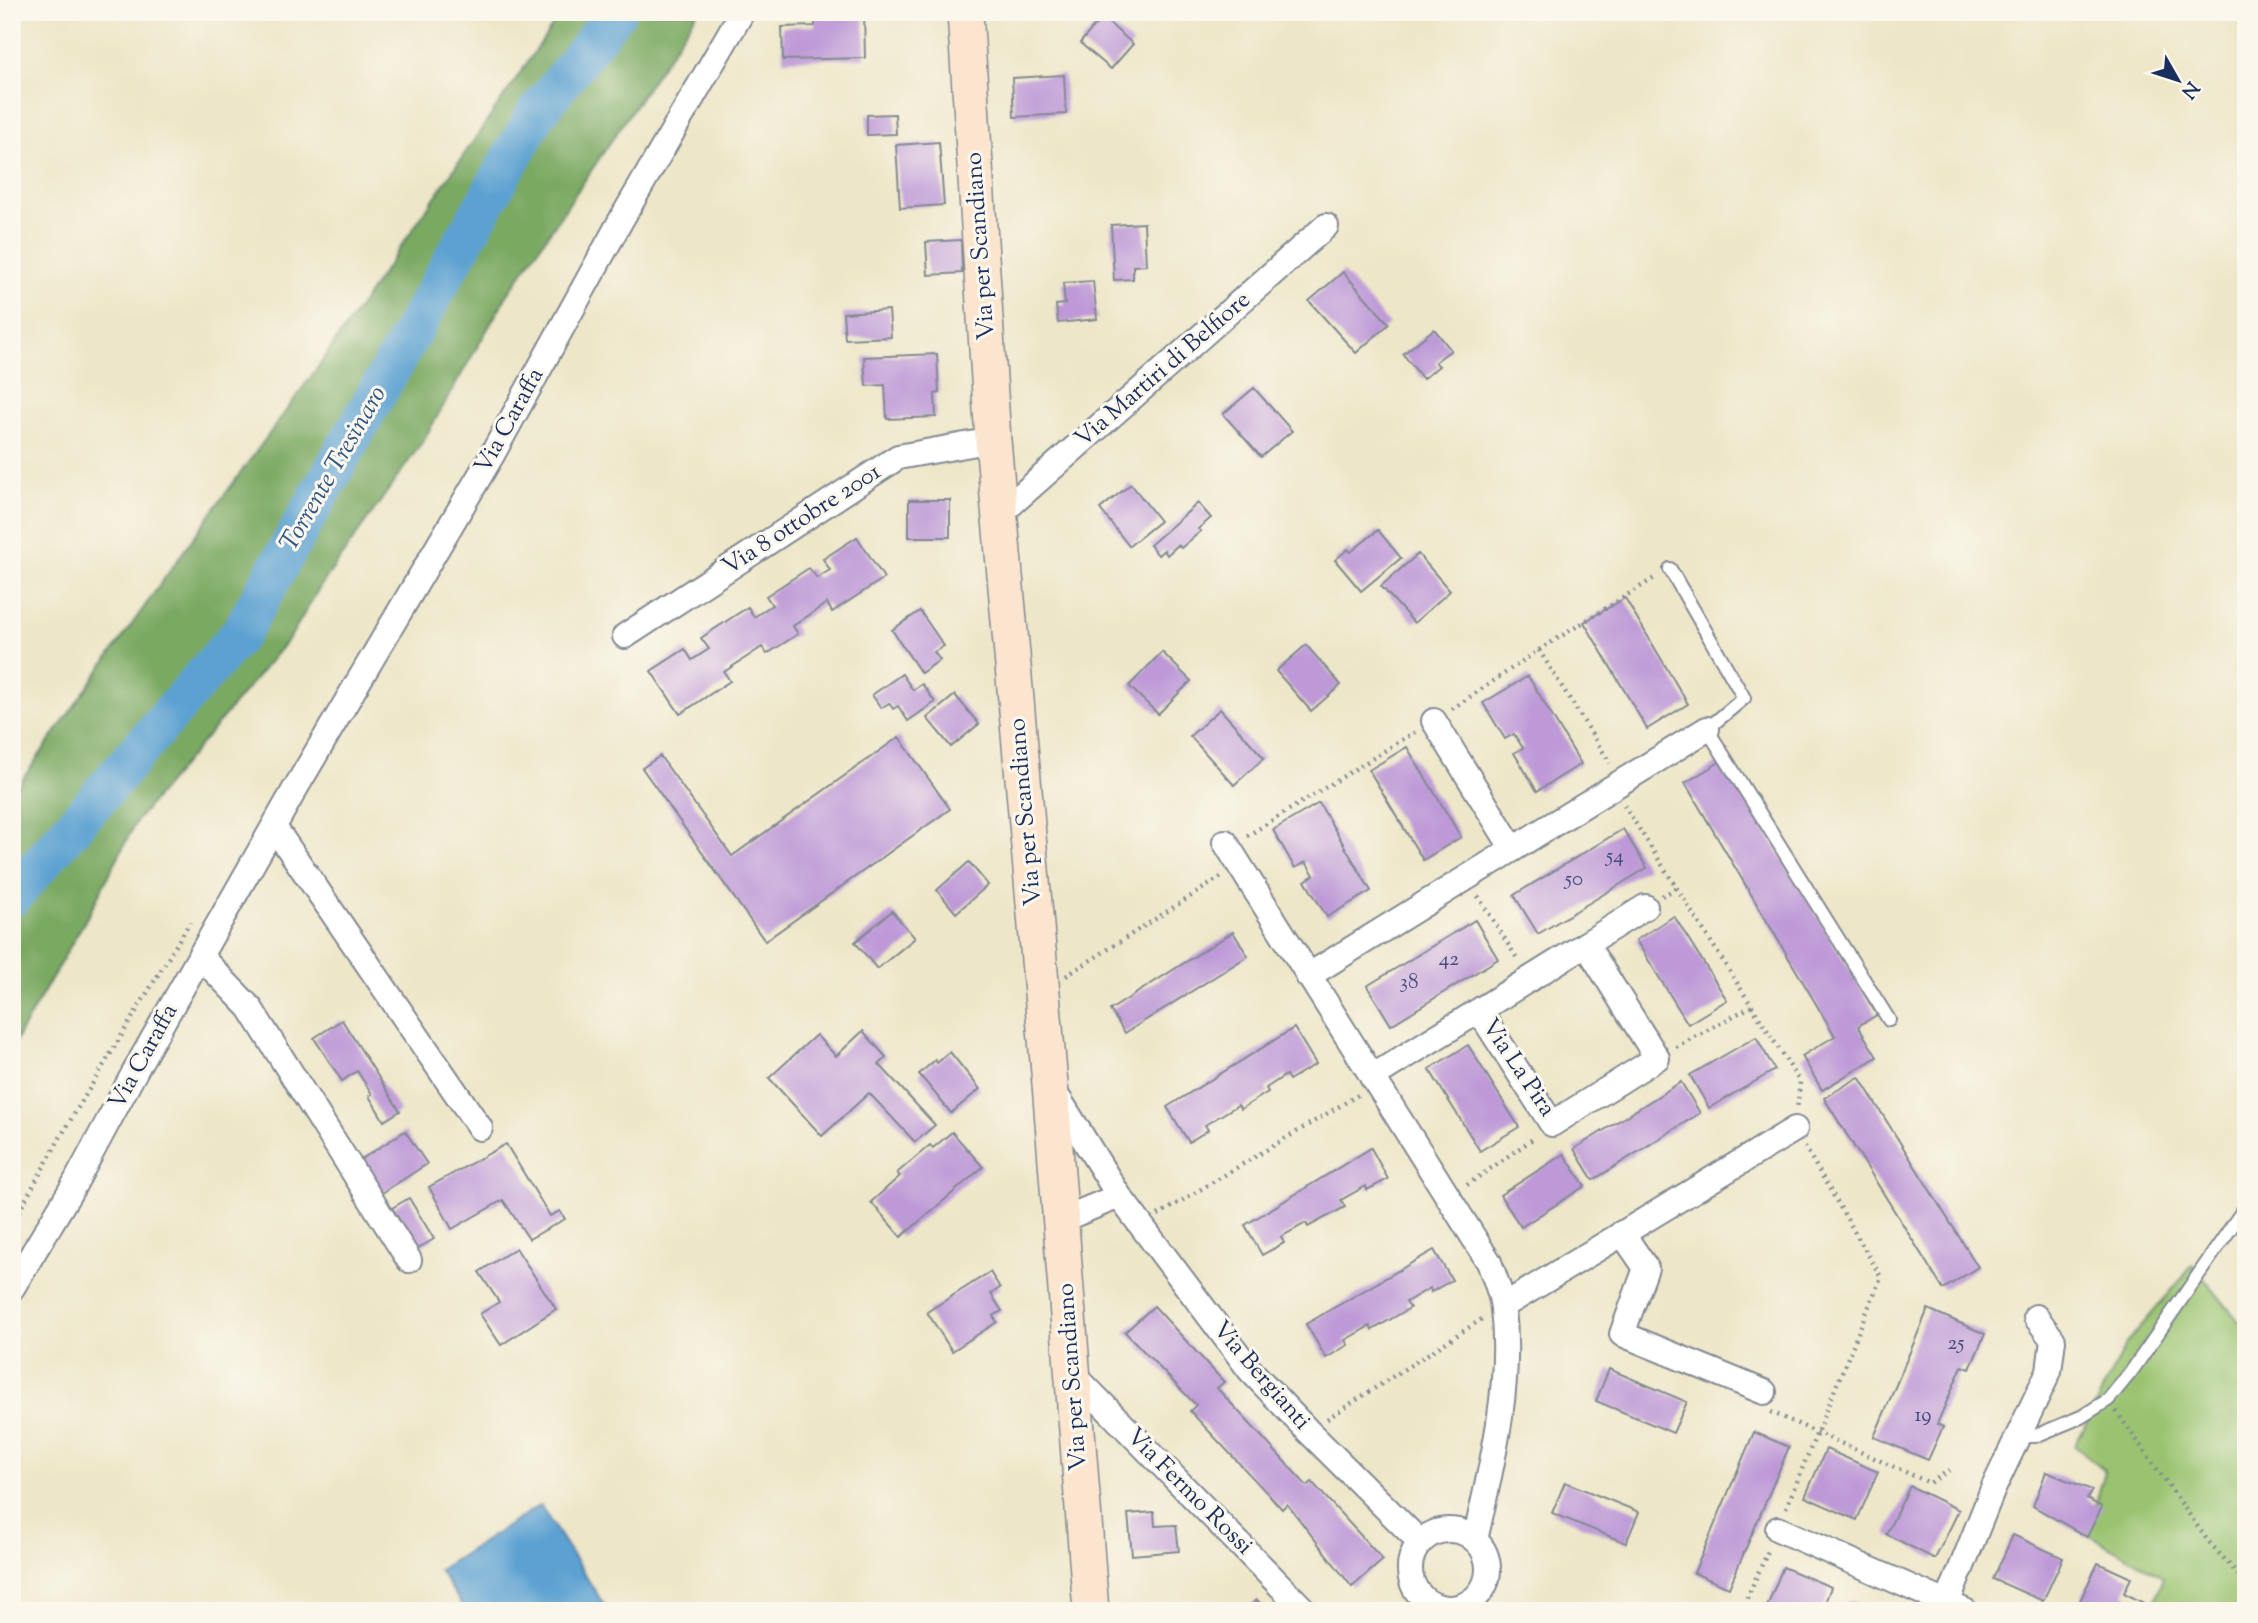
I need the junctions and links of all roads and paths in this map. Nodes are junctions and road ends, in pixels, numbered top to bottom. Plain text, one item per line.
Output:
1 (742, 12) edge
2 (965, 12) edge
3 (2230, 12) edge
4 (2246, 34) edge
5 (1326, 226) dead end
6 (993, 440) junction
7 (1000, 514) junction
8 (1670, 569) dead end
9 (625, 636) dead end
10 (1538, 650) dead end
11 (1434, 721) dead end
12 (1707, 729) junction
13 (1617, 784) junction
14 (274, 827) junction
15 (1224, 842) dead end
16 (1513, 849) junction
17 (1240, 866) junction
18 (1467, 878) junction
19 (1645, 907) dead end
20 (1586, 944) junction
21 (200, 956) junction
22 (1308, 976) junction
23 (1530, 979) junction
24 (1042, 992) junction
25 (1752, 1006) junction
26 (1479, 1011) junction
27 (1889, 1020) dead end
28 (1657, 1058) junction
29 (1374, 1080) junction
30 (1050, 1084) junction
31 (1552, 1124) junction
32 (480, 1128) dead end
33 (1795, 1129) junction
34 (1119, 1196) junction
35 (1449, 1198) junction
36 (2246, 1206) edge
37 (1061, 1220) junction
38 (1142, 1225) junction
39 (1622, 1233) junction
40 (409, 1260) dead end
41 (12, 1288) edge
42 (1503, 1306) junction
43 (2036, 1317) dead end
44 (1073, 1374) junction
45 (1764, 1392) joint
46 (2108, 1400) junction
47 (1308, 1431) junction
48 (1816, 1433) junction
49 (2019, 1436) junction
50 (1954, 1467) dead end
51 (1778, 1529) junction
52 (1475, 1540) junction
53 (1420, 1542) junction
54 (2246, 1583) edge
55 (1484, 1604) edge
56 (1417, 1605) edge
57 (1952, 1608) edge
58 (1091, 1611) edge
59 (1306, 1611) edge
60 (1741, 1611) edge

1 - 14 street, Via Caraffa
2 - 6 street, Via per Scandiano
3 - 4 path
5 - 7 street, Via Martiri di Belfiore
6 - 7 street, Via per Scandiano
6 - 9 street, Via 8 ottobre 2001
7 - 24 street, Via per Scandiano
8 - 12 lane
10 - 13 path
11 - 16 street
12 - 13 street
12 - 27 lane
13 - 16 street
13 - 25 path
14 - 21 street, Via Caraffa
14 - 32 street
15 - 17 street
16 - 18 street
17 - 22 street
17 - 24 path
18 - 22 street
18 - 23 path
19 - 20 street, Via La Pira
20 - 23 street, Via La Pira
20 - 28 street
21 - 40 street
21 - 41 street, Via Caraffa
22 - 29 street
23 - 26 street, Via La Pira
24 - 30 street, Via per Scandiano
25 - 28 path
25 - 33 path
26 - 29 street, Via La Pira
26 - 31 street, Via La Pira
28 - 31 street, Via La Pira
29 - 35 street
29 - 38 path
30 - 34 street, Via Bergianti
30 - 37 street, Via per Scandiano
31 - 35 path
33 - 39 street
33 - 48 path
34 - 37 street
34 - 38 street, Via Bergianti
35 - 42 street
36 - 46 lane
37 - 44 street, Via per Scandiano
38 - 47 street, Via Bergianti
39 - 42 street
39 - 45 street
42 - 47 path
42 - 52 street
43 - 49 street
44 - 58 street, Via per Scandiano
44 - 59 street, Via Fermo Rossi
45 - 48 path
46 - 49 lane
46 - 54 path
47 - 53 street, Via Bergianti
48 - 50 path
48 - 51 path
49 - 57 street
51 - 57 street
51 - 60 path
52 - 53 street
52 - 55 street
53 - 56 street
55 - 56 street

